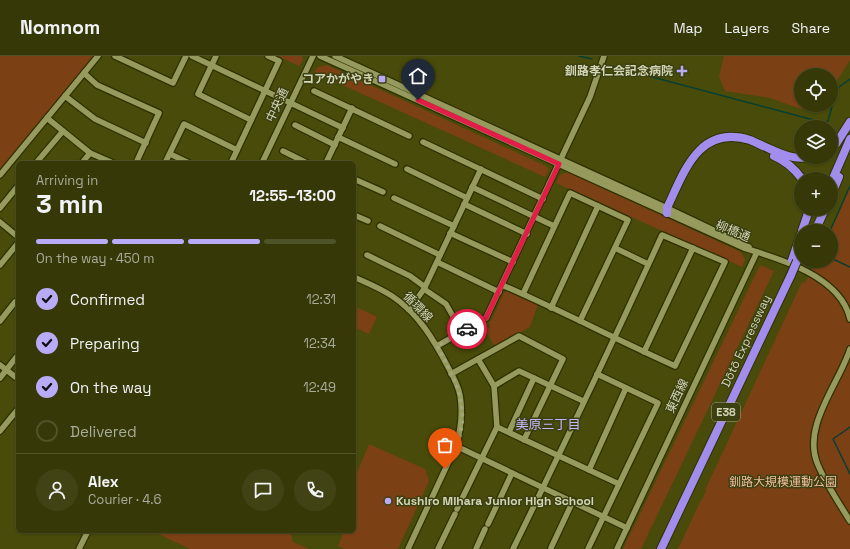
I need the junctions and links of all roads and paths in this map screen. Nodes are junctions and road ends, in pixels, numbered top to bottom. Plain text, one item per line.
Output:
1 (98, 56) edge
2 (115, 56) edge
3 (186, 56) edge
4 (192, 56) edge
5 (216, 56) edge
6 (268, 56) edge
7 (313, 56) edge
8 (320, 56) edge
9 (335, 56) edge
10 (604, 56) edge
11 (211, 66) junction
12 (84, 73) junction
13 (265, 91) junction
14 (314, 91) dead end
15 (66, 96) junction
16 (290, 103) junction
17 (352, 108) junction
18 (47, 118) junction
19 (251, 120) junction
20 (850, 122) edge
21 (295, 125) dead end
22 (343, 128) junction
23 (63, 130) junction
24 (409, 136) dead end
25 (338, 137) junction
26 (850, 138) edge
27 (838, 141) edge
28 (423, 142) dead end
29 (146, 143) junction
30 (335, 145) junction
31 (236, 150) junction
32 (283, 151) dead end
33 (850, 152) edge
34 (90, 153) junction
35 (170, 154) junction
36 (794, 156) edge
37 (38, 161) edge
38 (84, 161) edge
39 (108, 161) edge
40 (137, 161) edge
41 (166, 161) edge
42 (185, 161) edge
43 (232, 161) edge
44 (263, 161) edge
45 (302, 161) edge
46 (327, 161) edge
47 (560, 162) junction
48 (395, 164) dead end
49 (407, 169) dead end
50 (481, 169) junction
51 (797, 172) edge
52 (836, 172) edge
53 (0, 175) edge
54 (356, 180) edge
55 (838, 180) edge
56 (472, 187) junction
57 (16, 188) edge
58 (383, 192) dead end
59 (394, 198) dead end
60 (467, 198) junction
61 (543, 199) junction
62 (464, 204) junction
63 (598, 206) junction
64 (0, 208) edge
65 (668, 210) junction
66 (356, 216) edge
67 (535, 216) junction
68 (368, 221) dead end
69 (0, 222) edge
70 (380, 226) dead end
71 (454, 226) junction
72 (554, 226) junction
73 (450, 233) junction
74 (527, 234) junction
75 (16, 235) edge
76 (16, 245) edge
77 (615, 248) junction
78 (693, 248) junction
79 (757, 252) junction
80 (367, 255) dead end
81 (440, 255) junction
82 (437, 262) junction
83 (513, 262) junction
84 (648, 264) junction
85 (0, 265) edge
86 (795, 268) edge
87 (791, 275) junction
88 (356, 278) edge
89 (502, 285) junction
90 (424, 288) junction
91 (499, 292) junction
92 (523, 294) junction
93 (15, 302) dead end
94 (551, 308) junction
95 (409, 310) junction
96 (850, 319) edge
97 (0, 321) edge
98 (580, 321) junction
99 (462, 332) junction
100 (613, 337) junction
101 (437, 346) junction
102 (850, 349) edge
103 (644, 352) junction
104 (16, 358) edge
105 (478, 359) junction
106 (0, 365) edge
107 (6, 370) junction
108 (451, 374) junction
109 (597, 374) junction
110 (0, 378) edge
111 (16, 378) edge
112 (534, 378) junction
113 (494, 386) junction
114 (550, 386) junction
115 (626, 388) junction
116 (583, 401) junction
117 (16, 411) edge
118 (497, 427) junction
119 (0, 431) edge
120 (509, 432) junction
121 (524, 440) junction
122 (456, 446) junction
123 (558, 455) junction
124 (482, 459) junction
125 (589, 470) junction
126 (512, 473) junction
127 (619, 484) junction
128 (542, 488) junction
129 (573, 502) junction
130 (604, 516) junction
131 (850, 521) edge
132 (627, 528) junction
133 (87, 533) edge
134 (551, 548) edge
135 (79, 549) edge
136 (408, 549) edge
137 (438, 549) edge
138 (476, 549) edge
139 (513, 549) edge
140 (588, 549) edge
141 (617, 549) edge
142 (661, 549) edge
143 (665, 549) edge

1 - 12 street
2 - 3 street
4 - 11 street
5 - 11 street
6 - 13 street
7 - 16 street, 中央通
8 - 47 street, 柳橋通
9 - 47 street, 柳橋通
10 - 47 street
11 - 13 street
11 - 19 street
12 - 15 street
12 - 29 street
13 - 16 street
13 - 19 street
14 - 17 street
15 - 18 street
15 - 29 street
16 - 22 street
16 - 44 street, 中央通
17 - 22 street
17 - 24 street
18 - 23 street
18 - 53 street
19 - 31 street
20 - 27 highway
21 - 30 street
22 - 25 street
23 - 34 street
23 - 37 street
25 - 30 street
25 - 48 street
26 - 52 highway
28 - 50 street
29 - 40 street
30 - 46 street
31 - 35 street
31 - 43 street
32 - 45 street
33 - 55 highway
34 - 38 street
34 - 39 street
35 - 41 street
35 - 42 street
36 - 65 highway
47 - 61 street
47 - 65 street, 柳橋通
49 - 60 street
50 - 56 street
50 - 61 street
51 - 65 highway
54 - 58 street
56 - 60 street
56 - 67 street
57 - 64 street
59 - 71 street
60 - 62 street
61 - 67 street
62 - 71 street
62 - 74 street
63 - 72 street
63 - 77 street
63 - 94 street
65 - 79 street, 柳橋通
66 - 68 street
67 - 72 street
67 - 74 street
69 - 75 street
70 - 81 street
71 - 73 street
72 - 92 street
73 - 81 street
73 - 83 street
74 - 83 street
76 - 85 street
77 - 84 street
77 - 98 street
78 - 84 street
78 - 103 street
78 - 103 street
79 - 96 street, 柳橋通
79 - 132 street, 東西線
80 - 90 street
81 - 82 street
82 - 90 street
82 - 91 street
83 - 89 street
84 - 100 street
86 - 87 highway, Dōtō Expressway / E38, bridge
87 - 142 highway, Dōtō Expressway / E38
87 - 143 highway, Dōtō Expressway / E38
88 - 95 street, 循環線
89 - 91 street
89 - 92 street
90 - 95 street
90 - 99 street
91 - 99 street
92 - 94 street
93 - 97 street
94 - 98 street
95 - 101 street, 循環線
98 - 100 street
99 - 101 street
100 - 103 street
100 - 109 street
101 - 108 street, 循環線
102 - 131 street
104 - 107 street
105 - 108 street
105 - 113 street
105 - 114 street
106 - 107 street
107 - 110 street
107 - 111 street
108 - 122 street, 循環線
109 - 115 street
109 - 116 street
112 - 113 street
112 - 114 street
112 - 120 street
113 - 118 street
114 - 116 street
114 - 121 street
115 - 125 street
115 - 127 street
116 - 123 street
117 - 119 street
118 - 120 street
118 - 124 street
120 - 121 street
121 - 123 street
122 - 124 street
122 - 136 street, 循環線
123 - 125 street
123 - 128 street
124 - 126 street
124 - 137 street
125 - 127 street
126 - 128 street
126 - 138 street
127 - 130 street
128 - 129 street
128 - 139 street
129 - 130 street
129 - 134 street
130 - 132 street
130 - 140 street
132 - 141 street, 東西線
133 - 135 street

